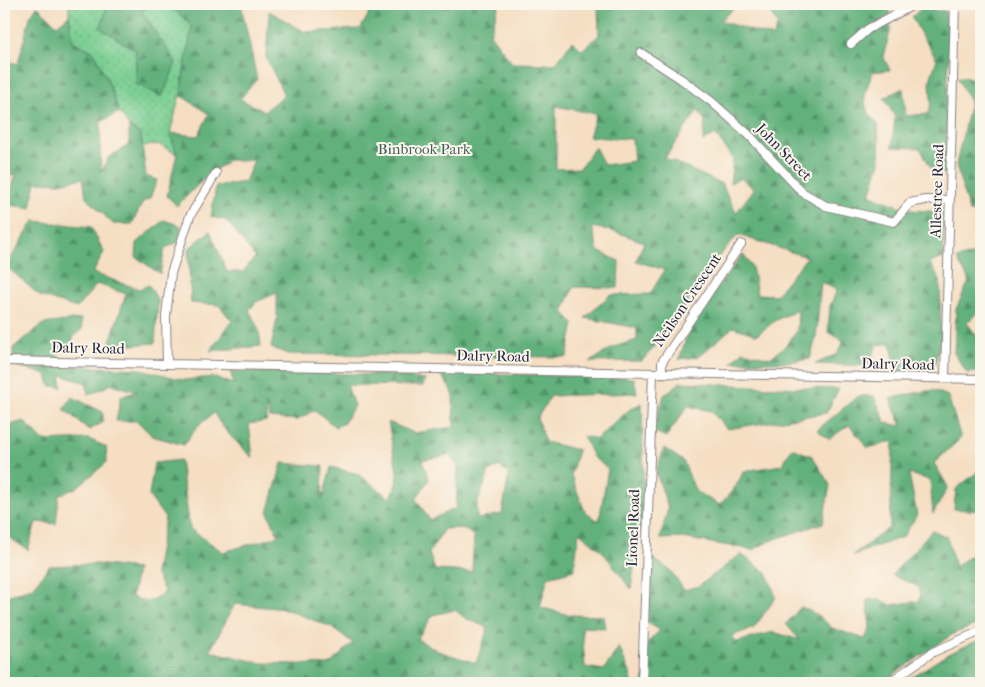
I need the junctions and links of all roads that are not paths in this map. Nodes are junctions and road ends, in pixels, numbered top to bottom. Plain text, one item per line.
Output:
1 (915, 4) edge
2 (955, 4) edge
3 (851, 44) dead end
4 (641, 52) dead end
5 (216, 172) dead end
6 (950, 200) junction
7 (740, 244) dead end
8 (4, 361) edge
9 (166, 363) junction
10 (653, 373) junction
11 (662, 373) junction
12 (945, 378) junction
13 (981, 380) edge
14 (981, 630) edge
15 (642, 683) edge
16 (888, 683) edge

1 - 3 street
2 - 6 street, Allestree Road
4 - 6 street, John Street
5 - 9 street
6 - 12 street, Allestree Road
7 - 11 street, Neilson Crescent
8 - 9 street, Dalry Road
9 - 10 street, Dalry Road
10 - 11 street, Dalry Road
10 - 15 street, Lionel Road
11 - 12 street, Dalry Road
12 - 13 street, Dalry Road
14 - 16 street

